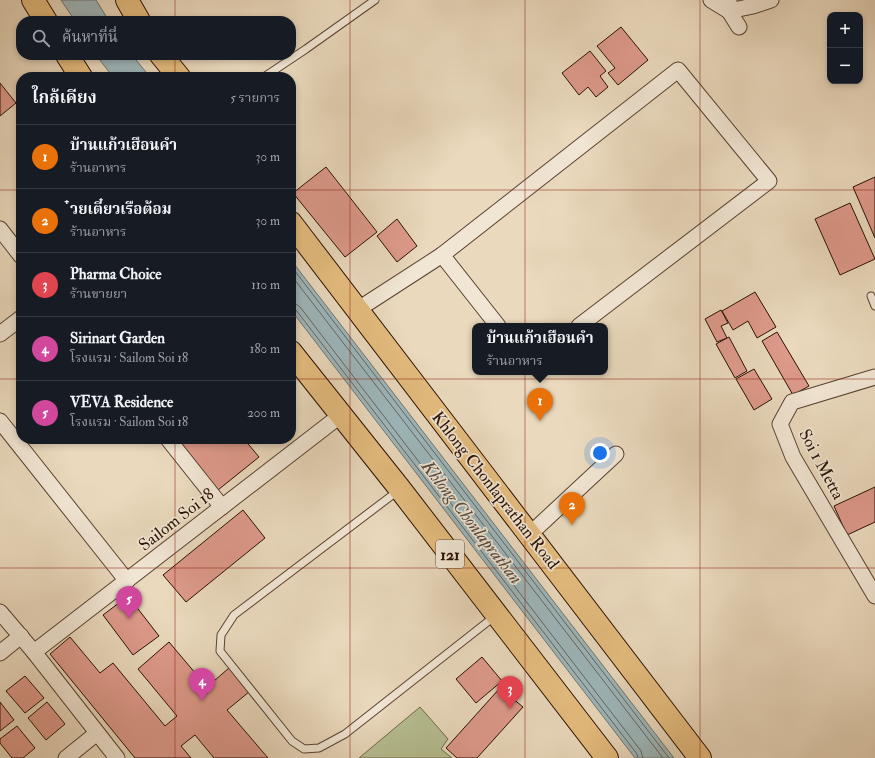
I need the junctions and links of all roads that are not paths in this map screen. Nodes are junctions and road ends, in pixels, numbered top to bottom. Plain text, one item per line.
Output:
1 (33, 0) edge
2 (127, 0) edge
3 (375, 0) edge
4 (711, 0) edge
5 (771, 0) edge
6 (729, 5) edge
7 (43, 16) edge
8 (136, 16) edge
9 (739, 27) dead end
10 (296, 56) edge
11 (70, 60) edge
12 (165, 60) edge
13 (290, 60) edge
14 (78, 72) edge
15 (175, 72) edge
16 (272, 72) edge
17 (0, 229) edge
18 (296, 229) edge
19 (16, 250) edge
20 (442, 255) junction
21 (871, 296) dead end
22 (875, 306) edge
23 (358, 310) junction
24 (16, 322) edge
25 (496, 323) edge
26 (583, 323) edge
27 (0, 334) edge
28 (296, 358) edge
29 (875, 377) edge
30 (341, 416) junction
31 (0, 421) edge
32 (16, 441) edge
33 (18, 444) edge
34 (172, 444) edge
35 (616, 454) dead end
36 (400, 489) junction
37 (222, 507) junction
38 (530, 534) junction
39 (127, 581) junction
40 (875, 596) edge
41 (0, 612) edge
42 (497, 614) junction
43 (21, 636) junction
44 (34, 652) junction
45 (0, 653) edge
46 (97, 733) junction
47 (66, 758) edge
48 (117, 758) edge
49 (607, 758) edge
50 (700, 758) edge

1 - 7 main road
2 - 8 main road
3 - 10 lane
4 - 6 street
5 - 6 street
6 - 9 street
11 - 14 main road
12 - 15 main road
13 - 16 lane
17 - 19 street
18 - 23 main road, Khlong Chonlaprathan Road
20 - 23 street
20 - 25 street
20 - 26 street
21 - 22 lane
23 - 38 main road, Khlong Chonlaprathan Road
24 - 27 street
28 - 30 main road, 121
29 - 40 street, Soi 1 Metta
30 - 36 main road, 121
30 - 37 street, Sailom Soi 18
31 - 32 street
33 - 39 street
34 - 37 street
35 - 38 street
36 - 42 main road, 121
36 - 42 lane
37 - 39 street, Sailom Soi 18
38 - 50 main road, Khlong Chonlaprathan Road
39 - 44 street, Sailom Soi 18
41 - 43 street
42 - 49 main road, 121
43 - 44 street
43 - 45 street
44 - 46 street
46 - 47 street
46 - 48 street

